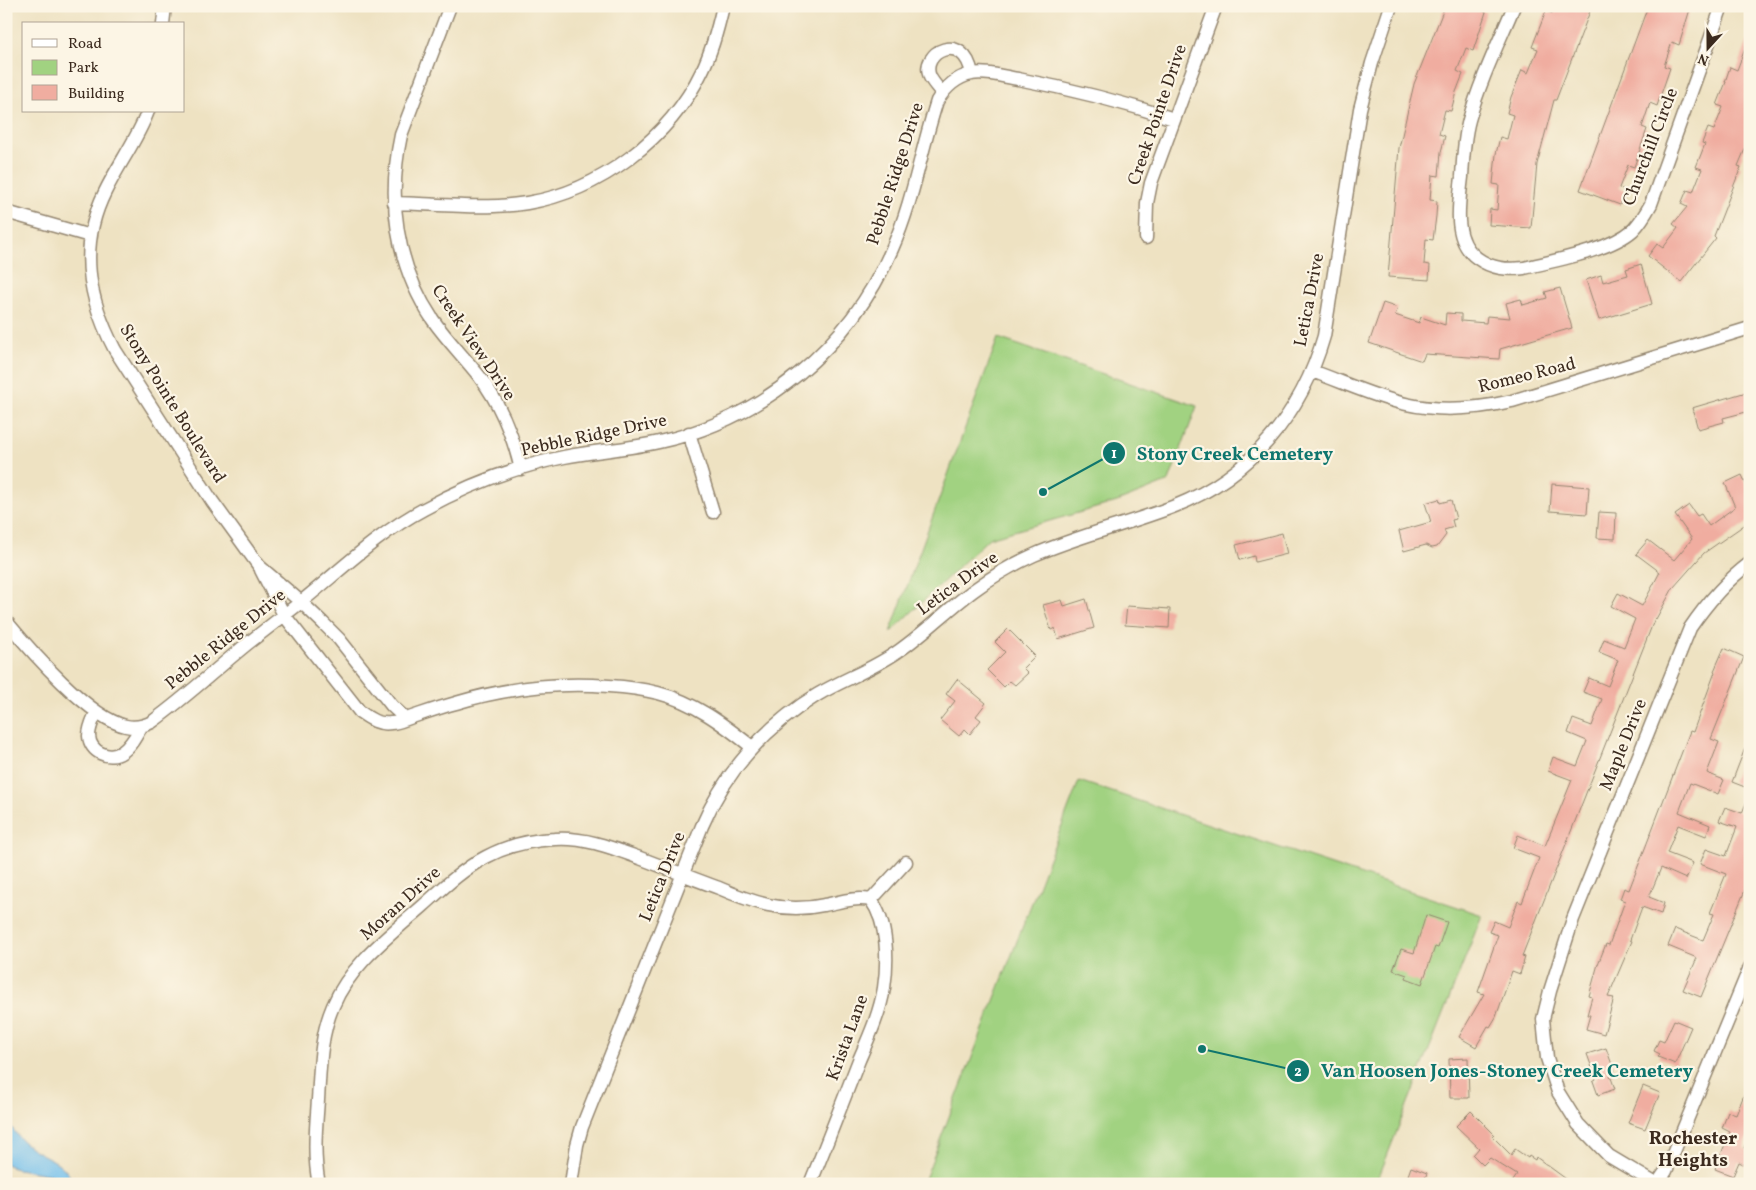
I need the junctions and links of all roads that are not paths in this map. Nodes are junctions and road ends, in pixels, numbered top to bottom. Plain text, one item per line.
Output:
1 (165, 6) edge
2 (450, 6) edge
3 (723, 6) edge
4 (1216, 6) edge
5 (1392, 6) edge
6 (1514, 6) edge
7 (1722, 6) edge
8 (163, 22) edge
9 (972, 74) junction
10 (942, 93) junction
11 (148, 112) edge
12 (1174, 119) junction
13 (394, 203) junction
14 (6, 212) edge
15 (90, 236) junction
16 (1146, 238) dead end
17 (1750, 328) edge
18 (1312, 371) junction
19 (688, 433) junction
20 (521, 469) junction
21 (713, 512) dead end
22 (1750, 563) edge
23 (259, 566) junction
24 (301, 602) junction
25 (284, 615) junction
26 (6, 621) edge
27 (96, 713) junction
28 (406, 719) junction
29 (141, 727) junction
30 (752, 747) junction
31 (906, 862) dead end
32 (682, 875) junction
33 (871, 900) junction
34 (1750, 967) edge
35 (319, 1184) edge
36 (571, 1184) edge
37 (810, 1184) edge
38 (1657, 1184) edge

1 - 8 street
2 - 13 street, Creek View Drive
3 - 13 street
4 - 12 street, Creek Pointe Drive
5 - 18 street, Letica Drive
6 - 7 street, Churchill Circle
9 - 10 street, Pebble Ridge Drive
9 - 10 street, Pebble Ridge Drive
9 - 12 street, Pebble Ridge Drive
10 - 19 street, Pebble Ridge Drive
11 - 15 street, Stony Pointe Boulevard
12 - 16 street, Creek Pointe Drive
13 - 20 street, Creek View Drive
14 - 15 street
15 - 23 street, Stony Pointe Boulevard
17 - 18 street, Romeo Road
18 - 30 street, Letica Drive
19 - 20 street, Pebble Ridge Drive
19 - 21 street
20 - 24 street, Pebble Ridge Drive
22 - 38 street, Maple Drive
23 - 24 street, Stony Pointe Boulevard
23 - 25 street, Stony Pointe Boulevard
24 - 25 street, Pebble Ridge Drive
24 - 28 street, Stony Pointe Boulevard
25 - 28 street, Stony Pointe Boulevard
25 - 29 street, Pebble Ridge Drive
26 - 27 street
27 - 29 street
27 - 29 street, Pebble Ridge Drive
28 - 30 street, Stony Pointe Boulevard
30 - 32 street, Letica Drive
31 - 33 street
32 - 33 street, Moran Drive
32 - 35 street, Moran Drive
32 - 36 street, Letica Drive
33 - 37 street, Krista Lane
34 - 38 street

